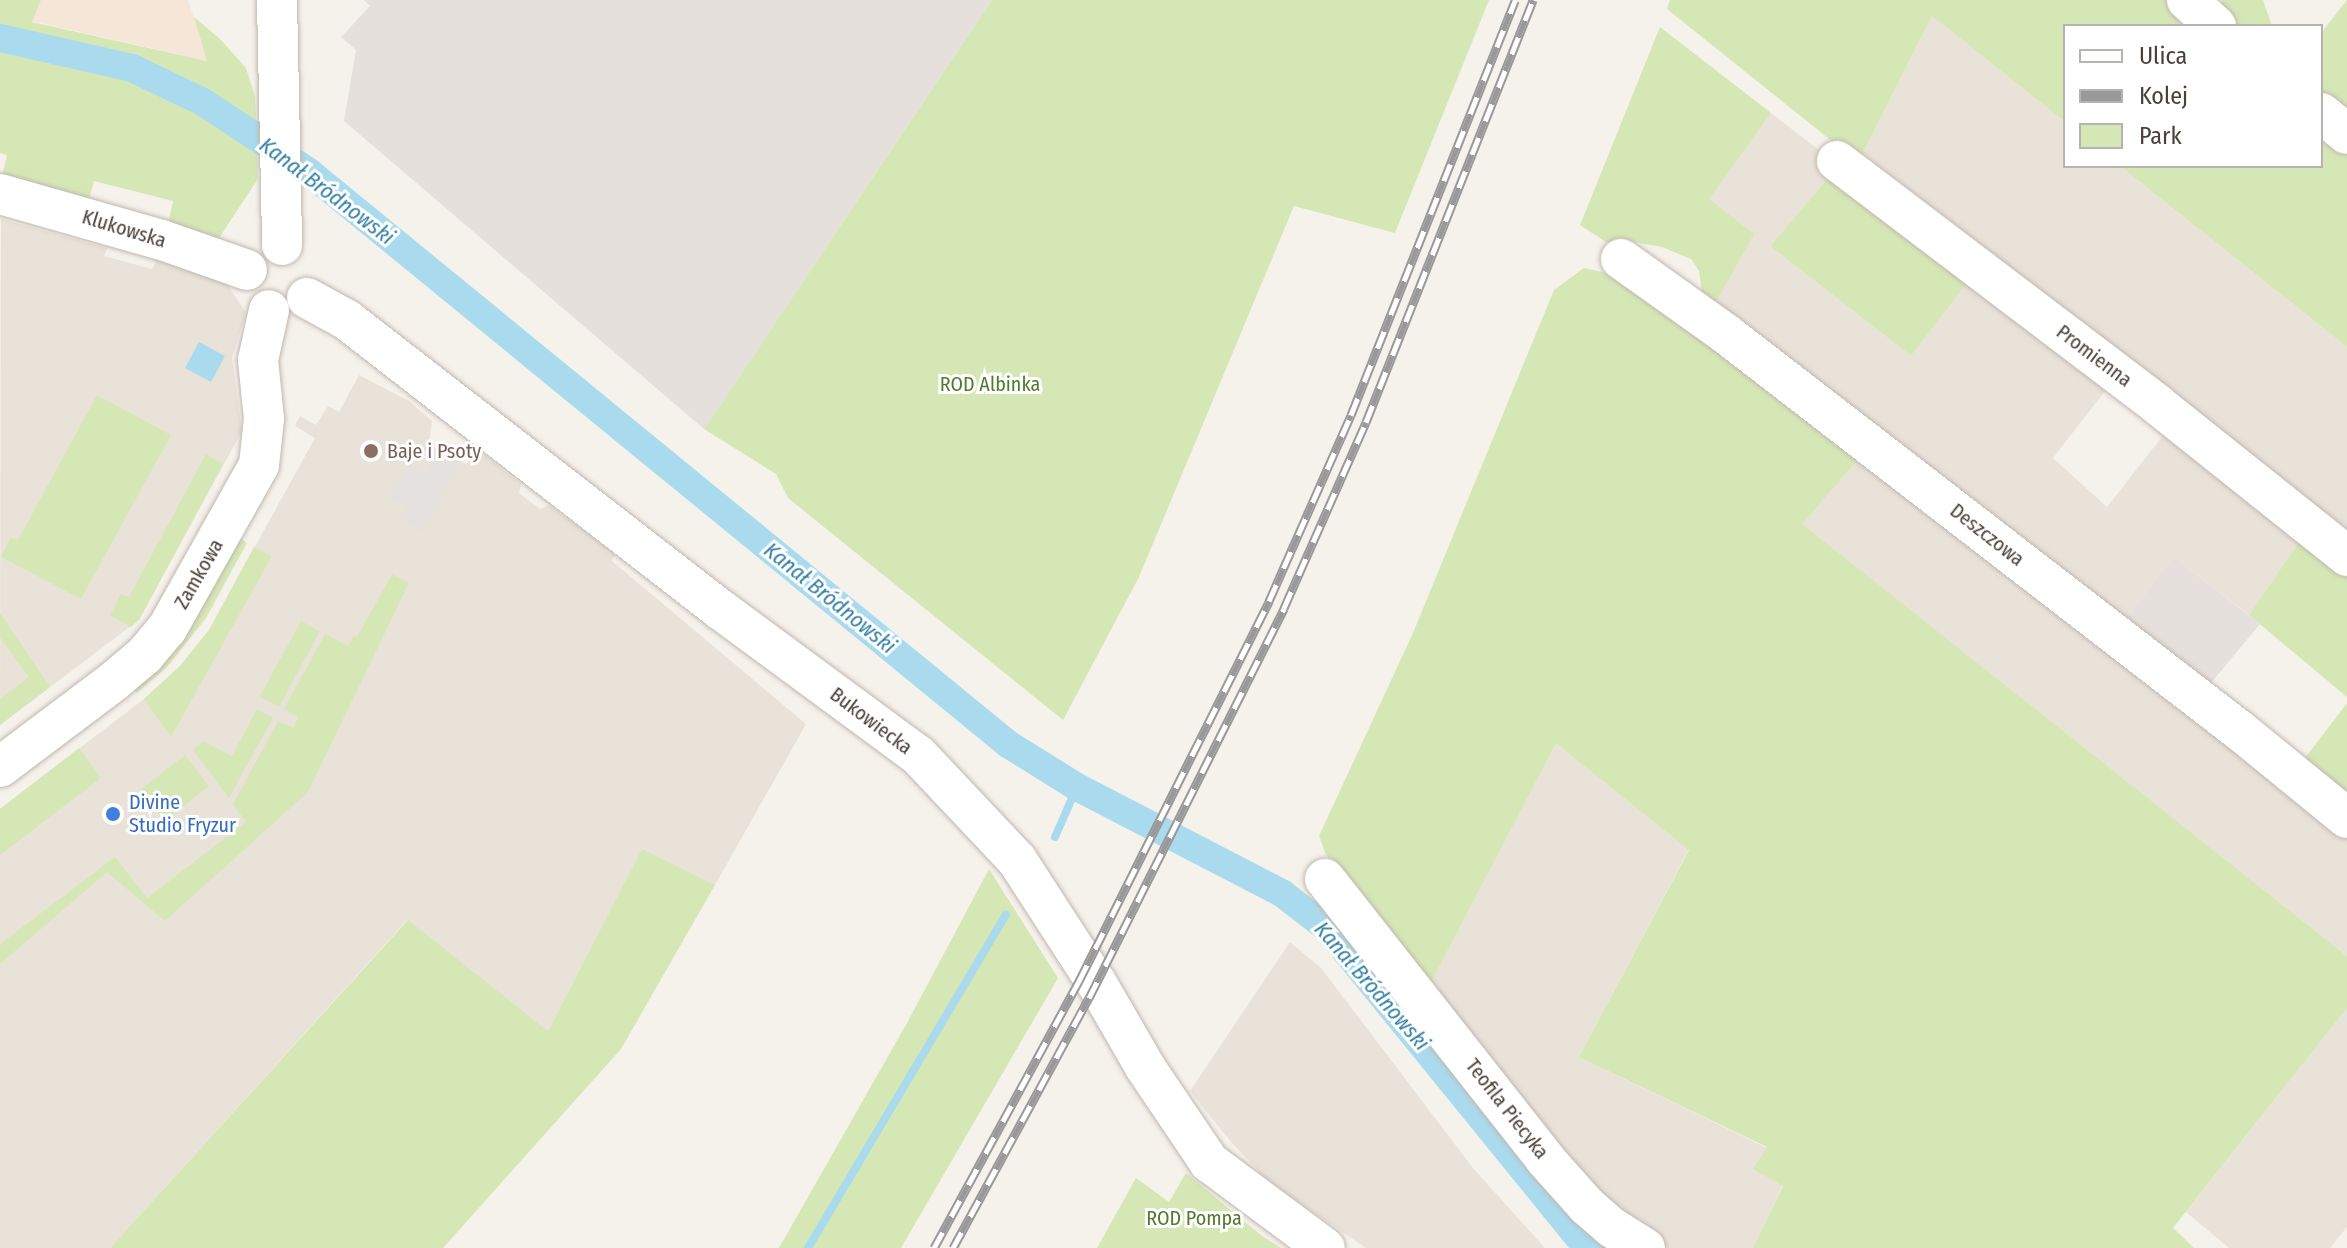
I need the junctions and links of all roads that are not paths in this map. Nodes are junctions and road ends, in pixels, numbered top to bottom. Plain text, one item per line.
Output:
1 (277, 0) edge
2 (2187, 0) edge
3 (2214, 24) edge
4 (2323, 115) edge
5 (2347, 134) edge
6 (1837, 161) dead end
7 (0, 194) edge
8 (282, 245) junction
9 (1621, 259) dead end
10 (247, 270) junction
11 (307, 298) junction
12 (269, 310) junction
13 (2347, 556) edge
14 (0, 767) edge
15 (2347, 818) edge
16 (1325, 879) dead end
17 (1325, 1248) edge
18 (1645, 1248) edge

1 - 8 street
2 - 3 street
4 - 5 street
6 - 13 street, Promienna
7 - 10 street, Klukowska
8 - 10 street
8 - 11 street
9 - 15 street, Deszczowa
10 - 12 street
11 - 12 street
11 - 17 street, Bukowiecka
12 - 14 street, Zamkowa
16 - 18 street, Teofila Piecyka

